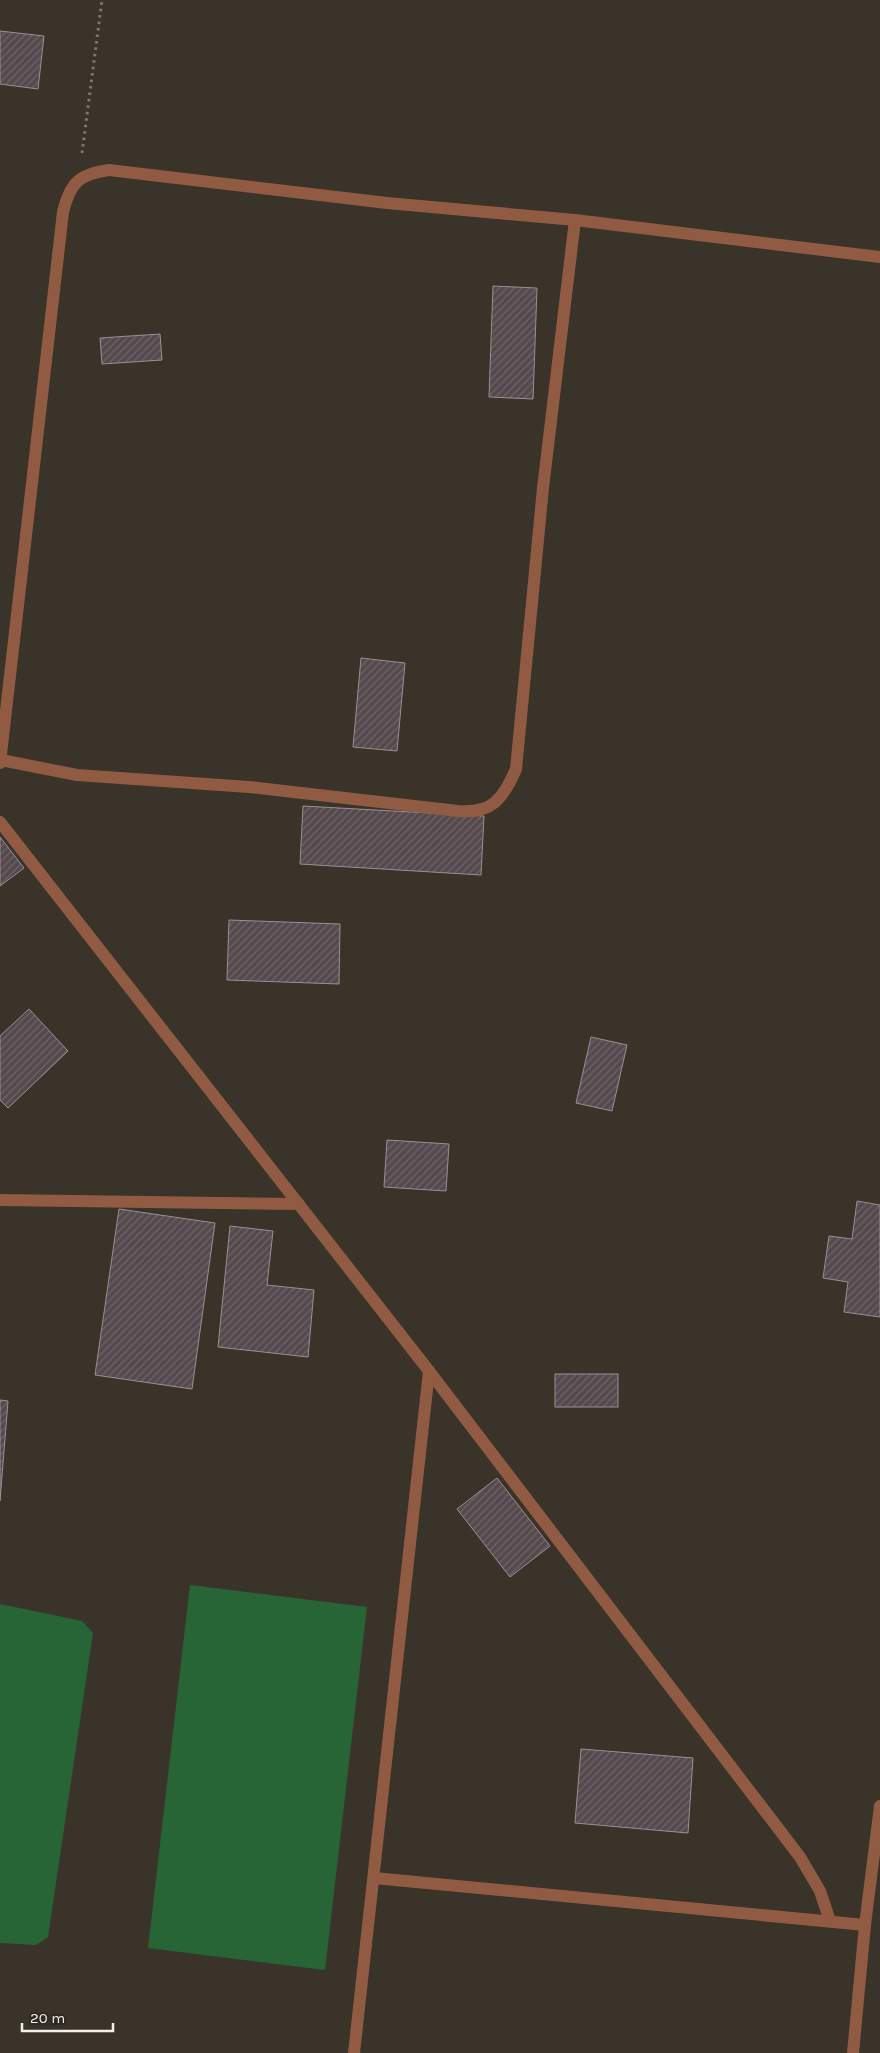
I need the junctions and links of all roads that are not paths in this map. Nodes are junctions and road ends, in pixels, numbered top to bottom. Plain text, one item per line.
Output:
1 (575, 220) junction
2 (880, 257) edge
3 (0, 762) edge
4 (0, 822) edge
5 (0, 1200) edge
6 (298, 1204) junction
7 (429, 1371) junction
8 (880, 1806) edge
9 (374, 1878) junction
10 (830, 1921) junction
11 (865, 1925) junction
12 (354, 2053) edge
13 (853, 2053) edge

1 - 2 street
1 - 3 street
1 - 3 street
4 - 6 street
5 - 6 street
6 - 7 street
7 - 9 street
7 - 10 street
8 - 11 street
9 - 10 street
9 - 12 street
10 - 11 street
11 - 13 street

